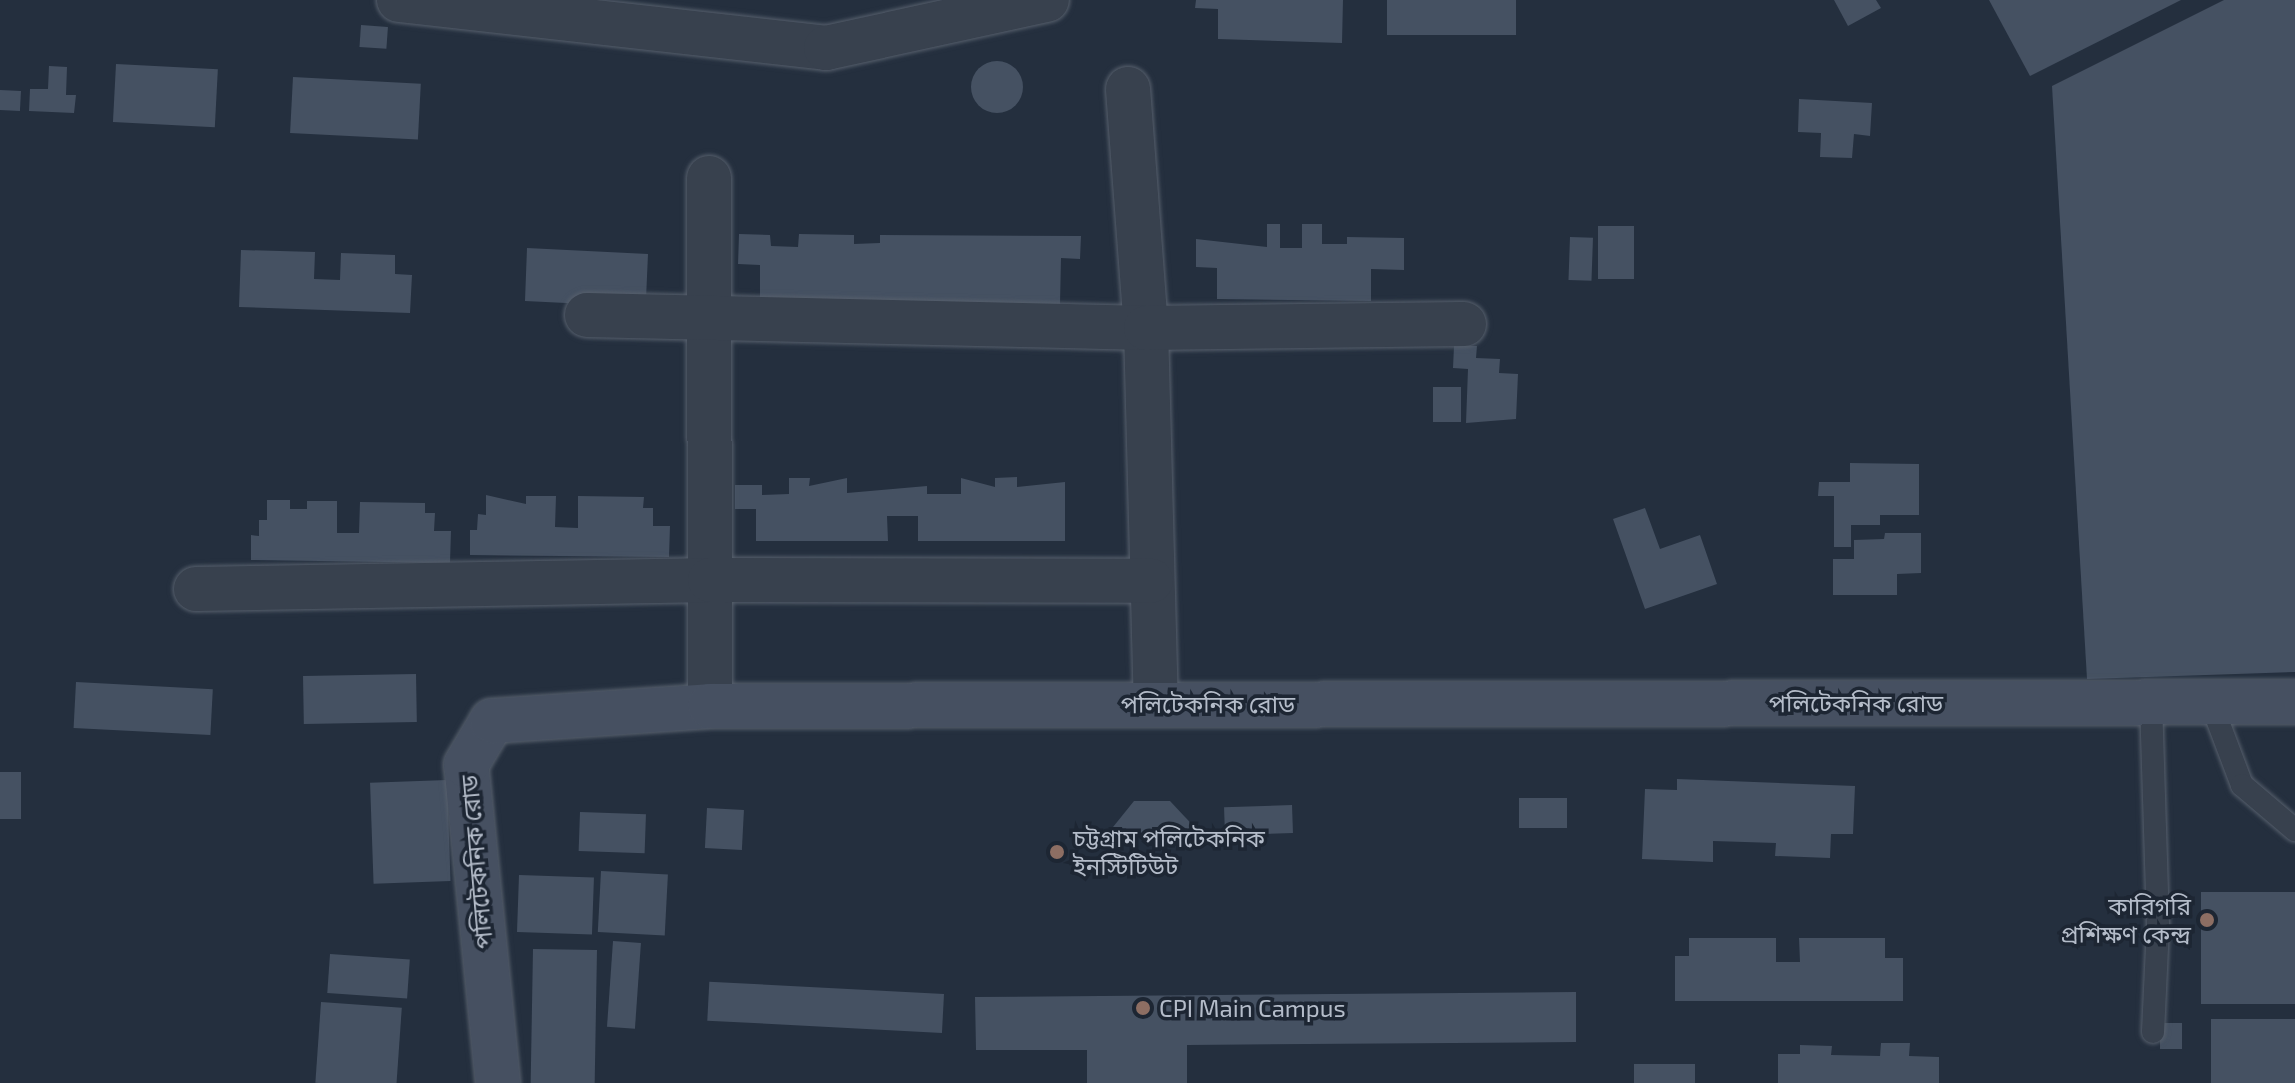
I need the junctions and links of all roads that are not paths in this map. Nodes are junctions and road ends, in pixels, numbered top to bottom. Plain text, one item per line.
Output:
1 (399, 0) edge
2 (1047, 0) edge
3 (1128, 89) dead end
4 (709, 178) dead end
5 (587, 315) dead end
6 (705, 318) junction
7 (1464, 324) dead end
8 (1146, 328) junction
9 (710, 580) junction
10 (1151, 581) junction
11 (196, 589) dead end
12 (2151, 702) junction
13 (2295, 702) edge
14 (2211, 703) junction
15 (1156, 704) junction
16 (710, 706) junction
17 (2295, 830) edge
18 (2153, 1032) dead end
19 (498, 1083) edge

1 - 2 street
3 - 8 street
4 - 6 street
5 - 6 street
6 - 8 street
6 - 9 street
7 - 8 street
8 - 10 street
9 - 10 street
9 - 11 street
9 - 16 street
10 - 15 street
12 - 14 main road, পলিটেকনিক রোড
12 - 15 main road, পলিটেকনিক রোড
12 - 18 lane
13 - 14 main road, পলিটেকনিক রোড
14 - 17 lane
15 - 16 main road, পলিটেকনিক রোড
16 - 19 main road, পলিটেকনিক রোড

